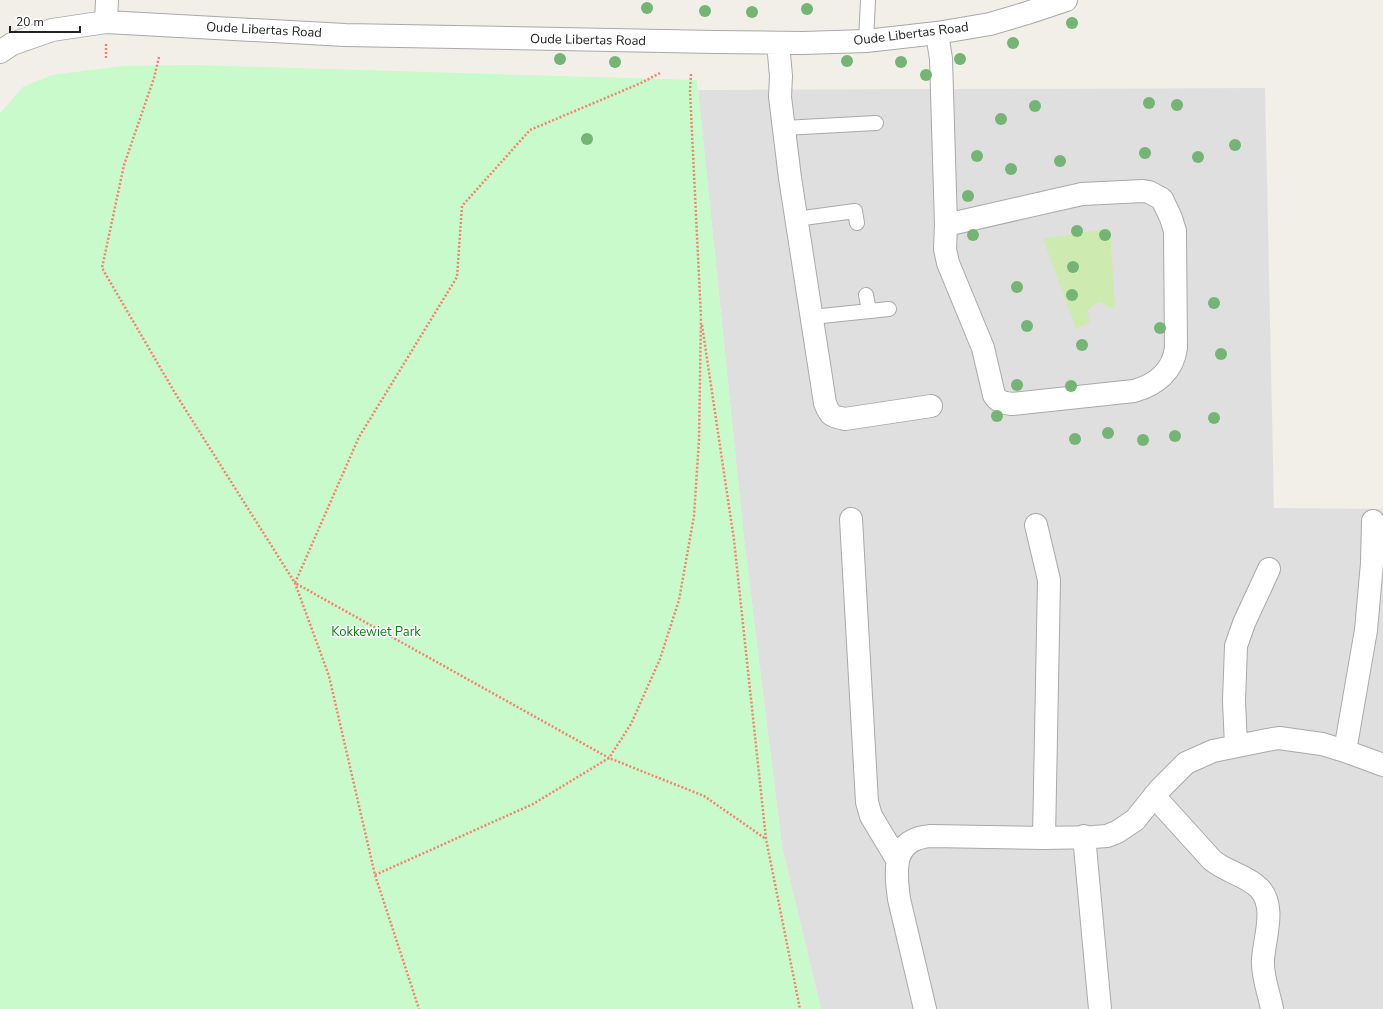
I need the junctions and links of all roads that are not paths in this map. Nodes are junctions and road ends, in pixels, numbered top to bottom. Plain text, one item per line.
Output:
1 (107, 0) edge
2 (868, 0) edge
3 (1066, 0) edge
4 (106, 22) junction
5 (937, 33) junction
6 (866, 41) junction
7 (778, 43) junction
8 (0, 52) edge
9 (876, 123) dead end
10 (784, 128) junction
11 (796, 220) junction
12 (857, 223) dead end
13 (946, 225) junction
14 (866, 295) dead end
15 (889, 309) dead end
16 (868, 311) junction
17 (812, 317) junction
18 (931, 406) dead end
19 (851, 519) dead end
20 (1373, 521) dead end
21 (1036, 525) dead end
22 (1269, 569) dead end
23 (1236, 746) junction
24 (1345, 750) junction
25 (1383, 765) edge
26 (1154, 796) junction
27 (1084, 836) junction
28 (1044, 838) junction
29 (898, 861) junction
30 (925, 1009) edge
31 (1100, 1009) edge
32 (1272, 1009) edge

1 - 4 street
2 - 6 lane
3 - 5 street, Oude Libertas Road
4 - 7 street, Oude Libertas Road
4 - 8 street, Oude Libertas Road
5 - 6 street, Oude Libertas Road
5 - 13 street
6 - 7 street, Oude Libertas Road
7 - 10 street
9 - 10 lane
10 - 11 street
11 - 12 lane
11 - 17 street
13 - 13 street
14 - 16 lane
15 - 16 lane
16 - 17 lane
17 - 18 street
19 - 29 street
20 - 24 street
21 - 28 street
22 - 23 street
23 - 24 street
23 - 26 street
24 - 25 street
26 - 27 street
26 - 32 street
27 - 28 street
27 - 31 street
28 - 29 street
29 - 30 street

